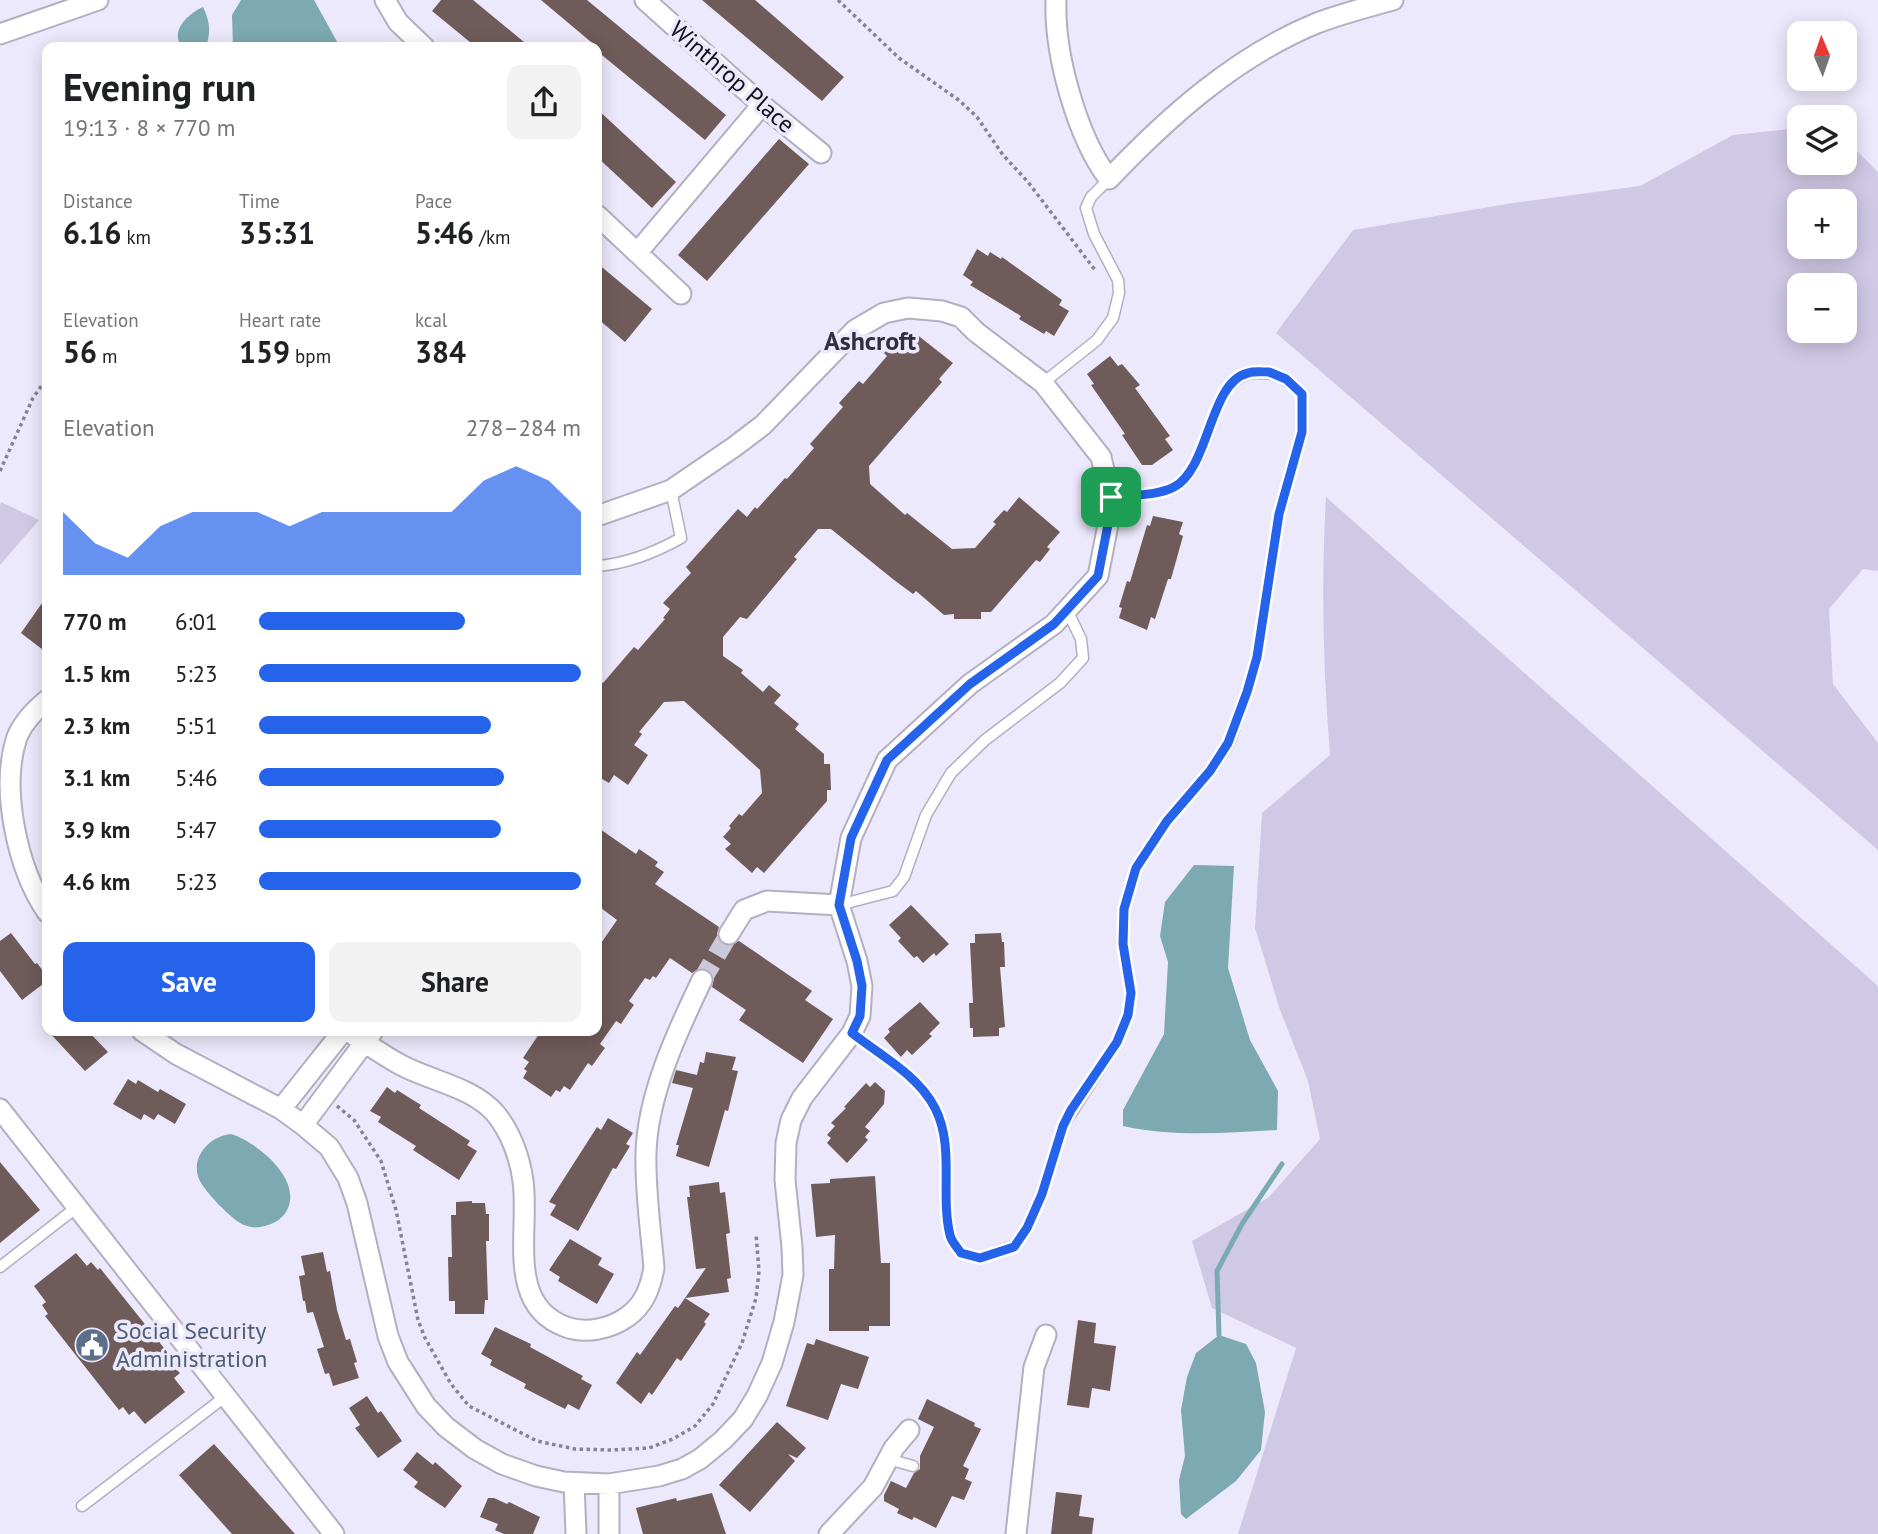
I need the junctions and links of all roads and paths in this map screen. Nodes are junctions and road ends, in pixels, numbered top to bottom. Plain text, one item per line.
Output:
1 (385, 0) edge
2 (645, 0) edge
3 (838, 0) edge
4 (1056, 0) edge
5 (1393, 0) edge
6 (90, 1) edge
7 (0, 34) edge
8 (419, 42) edge
9 (762, 105) junction
10 (821, 153) dead end
11 (1109, 179) junction
12 (602, 220) edge
13 (637, 253) junction
14 (681, 294) dead end
15 (1117, 299) junction
16 (1043, 383) junction
17 (42, 385) edge
18 (0, 471) edge
19 (671, 490) junction
20 (1111, 497) junction
21 (602, 514) edge
22 (602, 566) edge
23 (1067, 610) junction
24 (42, 705) edge
25 (42, 902) edge
26 (839, 905) junction
27 (729, 934) tunnel mouth
28 (702, 980) tunnel mouth
29 (852, 1033) junction
30 (149, 1036) edge
31 (341, 1036) edge
32 (369, 1036) edge
33 (0, 1109) edge
34 (281, 1109) junction
35 (303, 1125) junction
36 (77, 1208) junction
37 (0, 1267) edge
38 (1046, 1335) dead end
39 (226, 1396) junction
40 (909, 1430) dead end
41 (888, 1459) junction
42 (913, 1466) dead end
43 (574, 1483) junction
44 (609, 1485) junction
45 (82, 1506) dead end
46 (334, 1534) edge
47 (576, 1534) edge
48 (609, 1534) edge
49 (829, 1534) edge
50 (1016, 1534) edge

1 - 8 street
2 - 9 street, Winthrop Place
3 - 15 path
4 - 11 street
5 - 11 street
6 - 7 street
9 - 10 street, Winthrop Place
9 - 13 street
11 - 15 lane
12 - 13 street
13 - 14 street
15 - 16 lane
16 - 19 street
16 - 20 street
17 - 18 path
19 - 21 street
19 - 22 lane
20 - 23 street
20 - 29 lane
23 - 26 street
23 - 26 lane
24 - 25 street
26 - 27 street
26 - 29 street
28 - 32 street
29 - 44 street
30 - 34 street
31 - 34 street
32 - 35 street
33 - 36 street
34 - 35 street
35 - 43 street
36 - 37 lane
36 - 39 street
38 - 50 street
39 - 45 lane
39 - 46 street
40 - 41 street
41 - 42 lane
41 - 49 street
43 - 44 street
43 - 47 street
44 - 48 street

